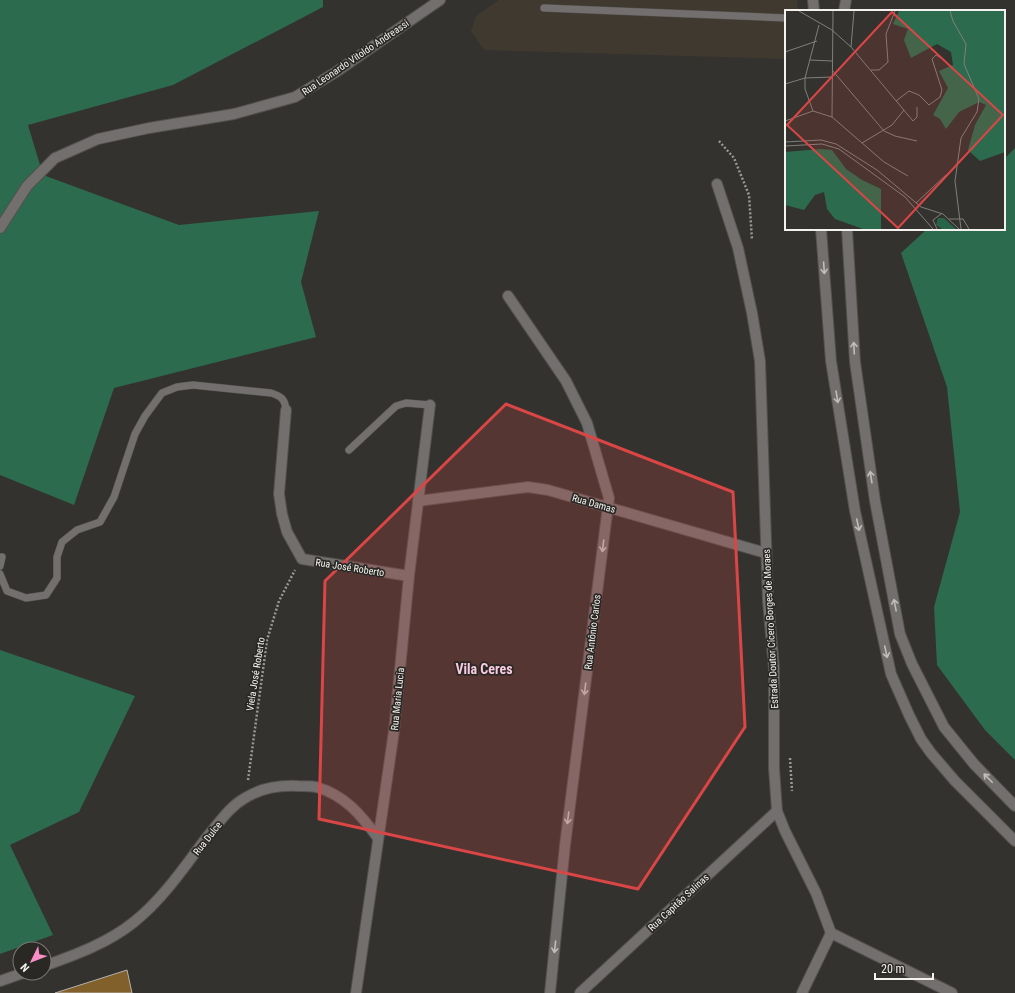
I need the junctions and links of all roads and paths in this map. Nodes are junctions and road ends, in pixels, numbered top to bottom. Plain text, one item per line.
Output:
1 (440, 0) edge
2 (813, 0) edge
3 (846, 0) edge
4 (544, 8) dead end
5 (814, 10) edge
6 (844, 10) edge
7 (785, 18) edge
8 (717, 184) dead end
9 (0, 228) edge
10 (821, 230) edge
11 (847, 230) edge
12 (508, 296) dead end
13 (430, 405) joint
14 (286, 410) joint
15 (349, 450) dead end
16 (418, 501) junction
17 (608, 507) junction
18 (766, 553) junction
19 (2, 557) dead end
20 (302, 560) junction
21 (0, 566) edge
22 (0, 574) edge
23 (409, 576) junction
24 (245, 797) junction
25 (1015, 806) edge
26 (777, 811) junction
27 (378, 838) junction
28 (1015, 841) edge
29 (831, 933) junction
30 (52, 963) edge
31 (12, 977) edge
32 (0, 981) edge
33 (582, 992) edge
34 (356, 993) edge
35 (550, 993) edge
36 (802, 993) edge
37 (952, 993) edge

1 - 9 street, Rua Leonardo Vitoldo Andreassi
2 - 5 street
3 - 6 street
4 - 7 lane
8 - 18 street, Estrada Doutor Cícero Borges de Moraes
10 -> 28 street
25 -> 11 street
12 - 17 street, Rua Antônio Carlos
13 - 15 lane
13 - 16 street, Rua Maria Lucia
14 - 20 street, Rua José Roberto
14 - 22 lane
16 - 17 street, Rua Damas
16 - 23 street, Rua Maria Lucia
17 - 18 street, Rua Damas
17 -> 35 street, Rua Antônio Carlos
18 - 26 street, Estrada Doutor Cícero Borges de Moraes
19 - 21 lane
20 - 23 street, Rua José Roberto
20 - 24 path, Viela José Roberto
23 - 27 street, Rua Maria Lucia
24 - 27 street, Rua Dulce
24 - 30 street, Rua Dulce
26 - 29 street, Estrada Doutor Cícero Borges de Moraes
26 - 33 street, Rua Capitão Salinas
27 - 34 street, Rua Maria Lucia
29 - 36 street
29 - 37 street
31 - 32 street

